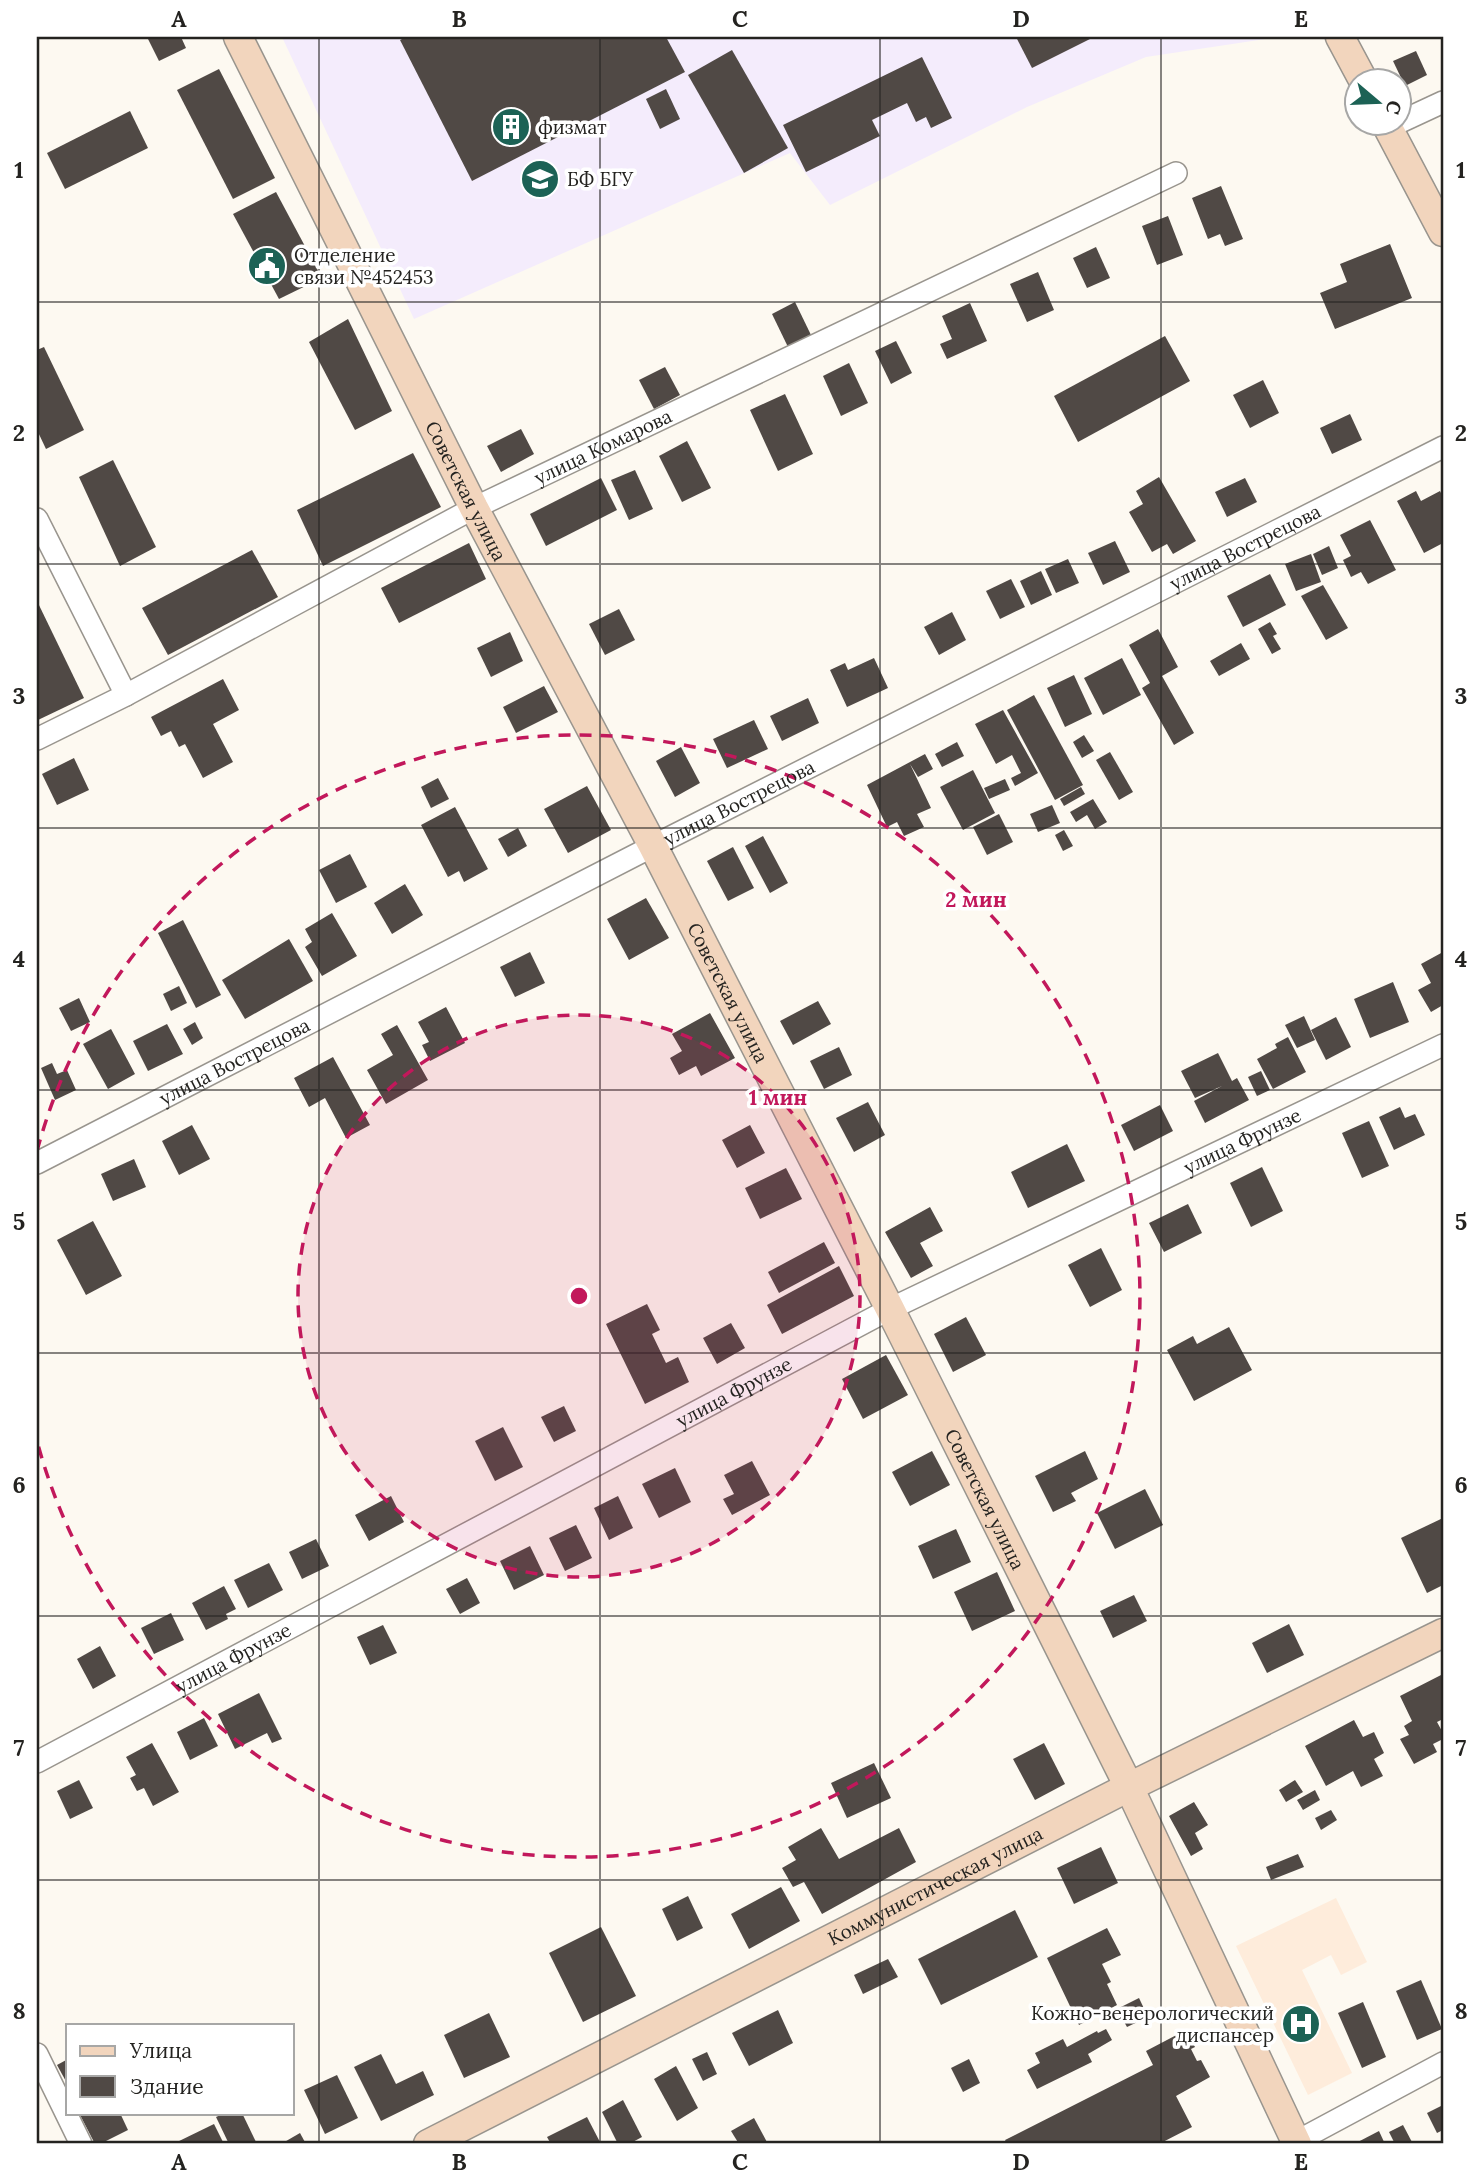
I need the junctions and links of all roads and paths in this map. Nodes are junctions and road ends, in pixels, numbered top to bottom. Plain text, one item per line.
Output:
1 (238, 37) edge
2 (1340, 37) edge
3 (1356, 66) edge
4 (1443, 102) edge
5 (1414, 115) edge
6 (1399, 136) edge
7 (1176, 173) dead end
8 (1443, 232) edge
9 (1443, 447) edge
10 (474, 508) junction
11 (37, 520) edge
12 (125, 695) junction
13 (37, 739) edge
14 (653, 846) junction
15 (1443, 1045) edge
16 (37, 1163) edge
17 (890, 1309) junction
18 (1443, 1633) edge
19 (37, 1762) edge
20 (1129, 1787) junction
21 (37, 2054) edge
22 (1443, 2063) edge
23 (66, 2113) edge
24 (66, 2114) edge
25 (81, 2144) edge
26 (428, 2144) edge
27 (1295, 2144) edge

1 - 10 street, Советская улица
2 - 3 street
4 - 5 street
6 - 8 street
7 - 10 street, улица Комарова
9 - 14 street, улица Вострецова
10 - 12 street, улица Комарова
10 - 14 street, Советская улица
11 - 12 street
12 - 13 street, улица Комарова
14 - 16 street, улица Вострецова
14 - 17 street, Советская улица
15 - 17 street, улица Фрунзе
17 - 19 street, улица Фрунзе
17 - 20 street, Советская улица
18 - 20 street, Коммунистическая улица
20 - 26 street, Коммунистическая улица
20 - 27 street, Советская улица
21 - 23 street
22 - 27 street
24 - 25 street

